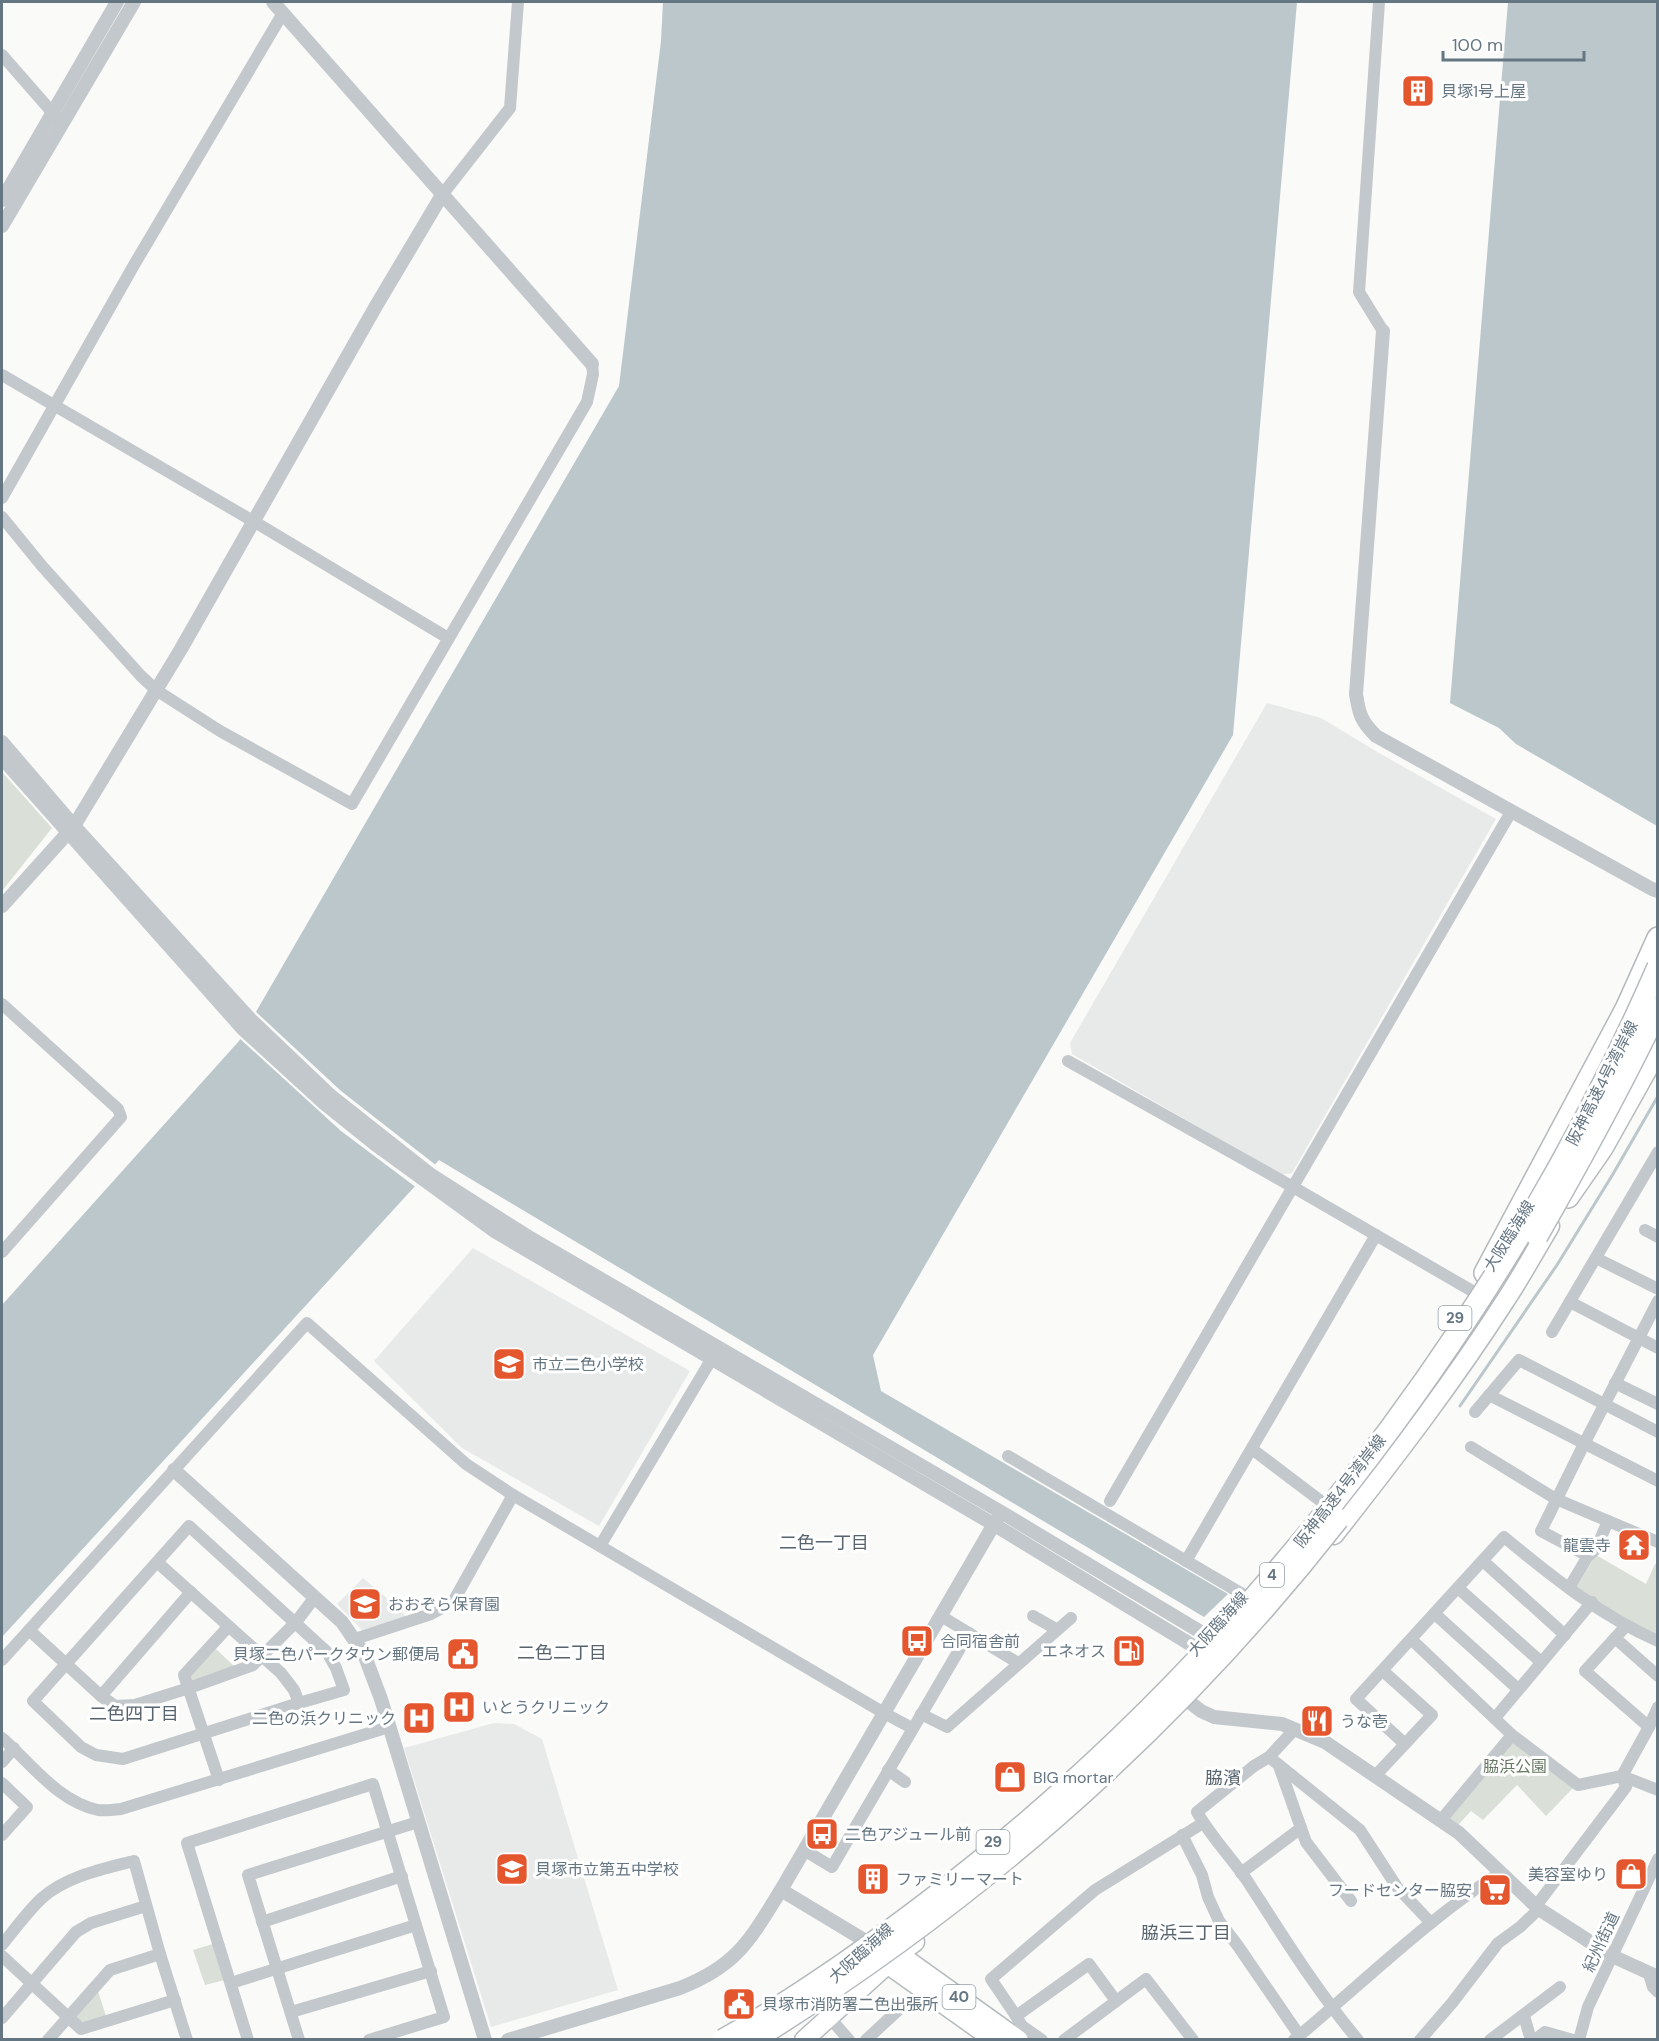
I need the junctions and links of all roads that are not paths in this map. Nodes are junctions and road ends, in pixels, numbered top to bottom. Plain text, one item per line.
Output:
1 (117, 2) edge
2 (134, 2) edge
3 (273, 2) edge
4 (518, 2) edge
5 (1380, 2) edge
6 (283, 13) junction
7 (2, 55) edge
8 (52, 112) junction
9 (61, 124) junction
10 (442, 195) junction
11 (2, 200) edge
12 (2, 226) edge
13 (1383, 331) joint
14 (592, 364) joint
15 (2, 375) edge
16 (54, 405) junction
17 (2, 498) edge
18 (2, 517) edge
19 (253, 521) junction
20 (448, 638) junction
21 (156, 690) junction
22 (2, 742) edge
23 (2, 759) edge
24 (1511, 812) junction
25 (71, 830) junction
26 (1658, 891) edge
27 (2, 906) edge
28 (1658, 938) edge
29 (1658, 968) edge
30 (2, 1004) edge
31 (1658, 1009) edge
32 (1658, 1028) edge
33 (1658, 1048) edge
34 (1068, 1061) dead end
35 (1658, 1152) edge
36 (428, 1178) junction
37 (1293, 1186) junction
38 (1559, 1209) junction
39 (1645, 1230) dead end
40 (1376, 1235) junction
41 (1658, 1237) edge
42 (2, 1252) edge
43 (1596, 1258) junction
44 (1477, 1287) junction
45 (1658, 1289) edge
46 (1658, 1301) edge
47 (1570, 1302) junction
48 (1552, 1332) dead end
49 (1639, 1338) junction
50 (1658, 1348) edge
51 (711, 1360) junction
52 (1615, 1383) junction
53 (1489, 1395) junction
54 (1605, 1404) junction
55 (1658, 1404) edge
56 (1475, 1412) dead end
57 (1658, 1432) edge
58 (1584, 1444) junction
59 (1472, 1447) dead end
60 (1252, 1449) junction
61 (1008, 1456) dead end
62 (174, 1470) junction
63 (1658, 1481) edge
64 (513, 1495) junction
65 (1556, 1499) junction
66 (1110, 1501) dead end
67 (1322, 1502) junction
68 (1001, 1512) junction
69 (1608, 1521) junction
70 (993, 1524) junction
71 (1658, 1542) edge
72 (600, 1546) junction
73 (1588, 1556) junction
74 (1186, 1561) junction
75 (1483, 1561) junction
76 (157, 1562) junction
77 (1458, 1588) junction
78 (1569, 1588) junction
79 (190, 1592) junction
80 (1244, 1595) junction
81 (315, 1597) junction
82 (1592, 1602) junction
83 (1435, 1614) junction
84 (941, 1616) junction
85 (1034, 1616) dead end
86 (1071, 1617) dead end
87 (296, 1622) junction
88 (1625, 1626) junction
89 (228, 1627) junction
90 (1056, 1629) junction
91 (29, 1630) junction
92 (969, 1633) junction
93 (1565, 1635) junction
94 (1615, 1638) junction
95 (355, 1639) junction
96 (1412, 1640) junction
97 (1203, 1641) junction
98 (1658, 1641) edge
99 (262, 1657) junction
100 (1227, 1658) junction
101 (2, 1660) edge
102 (1541, 1662) junction
103 (65, 1663) junction
104 (1018, 1663) junction
105 (1383, 1671) junction
106 (1658, 1676) edge
107 (189, 1688) junction
108 (1518, 1689) junction
109 (101, 1696) junction
110 (1188, 1701) junction
111 (299, 1703) junction
112 (1658, 1707) edge
113 (884, 1713) junction
114 (921, 1714) junction
115 (1495, 1718) junction
116 (389, 1727) junction
117 (1649, 1727) junction
118 (912, 1728) junction
119 (1295, 1728) junction
120 (203, 1733) junction
121 (1512, 1735) junction
122 (2, 1738) edge
123 (1405, 1744) junction
124 (14, 1748) junction
125 (1274, 1761) junction
126 (2, 1762) edge
127 (888, 1770) junction
128 (1376, 1775) junction
129 (1622, 1776) junction
130 (219, 1780) junction
131 (905, 1782) dead end
132 (2, 1783) edge
133 (1658, 1790) edge
134 (1441, 1820) junction
135 (418, 1822) junction
136 (1203, 1822) junction
137 (1301, 1828) junction
138 (388, 1831) junction
139 (2, 1835) edge
140 (1182, 1835) junction
141 (804, 1850) junction
142 (1658, 1859) edge
143 (1501, 1872) junction
144 (1241, 1873) junction
145 (402, 1876) junction
146 (781, 1890) junction
147 (1351, 1901) dead end
148 (146, 1906) junction
149 (1537, 1908) junction
150 (262, 1922) junction
151 (1431, 1923) junction
152 (416, 1925) junction
153 (869, 1943) junction
154 (2, 1945) edge
155 (160, 1954) junction
156 (2, 1956) edge
157 (1612, 1956) junction
158 (893, 1959) junction
159 (277, 1968) junction
160 (430, 1971) junction
161 (1653, 1976) edge
162 (231, 1983) junction
163 (33, 1984) junction
164 (1560, 1987) dead end
165 (1658, 1992) edge
166 (175, 2000) junction
167 (908, 2001) dead end
168 (1116, 2001) junction
169 (1331, 2007) junction
170 (291, 2012) junction
171 (1016, 2016) junction
172 (1524, 2016) junction
173 (68, 2017) junction
174 (829, 2017) junction
175 (2, 2018) edge
176 (1296, 2037) edge
177 (48, 2040) edge
178 (187, 2040) edge
179 (248, 2040) edge
180 (299, 2040) edge
181 (369, 2040) edge
182 (485, 2040) edge
183 (508, 2040) edge
184 (723, 2040) edge
185 (753, 2040) edge
186 (770, 2040) edge
187 (804, 2040) edge
188 (849, 2040) edge
189 (866, 2040) edge
190 (994, 2040) edge
191 (1019, 2040) edge
192 (1042, 2040) edge
193 (1064, 2040) edge
194 (1193, 2040) edge
195 (1358, 2040) edge
196 (1420, 2040) edge
197 (1491, 2040) edge
198 (1533, 2040) edge
199 (1573, 2040) edge
200 (1579, 2040) edge

1 - 8 street
2 - 9 street
3 - 6 street
4 - 10 street
5 - 13 street
6 - 10 street
6 - 16 street
7 - 8 street
8 - 9 street
8 - 11 street
9 - 12 street
10 - 14 street
10 - 19 street
13 - 24 street
14 - 20 street
15 - 16 street
16 - 17 street
16 - 19 street
18 - 21 street
19 - 20 street
19 - 21 street
20 - 21 street
21 - 25 street
22 - 25 street
23 - 25 street
24 - 26 street
24 - 37 street
25 - 27 street
25 - 36 street
28 - 44 highway
29 - 44 main road, 大阪臨海線 / 29
29 - 184 highway, 阪神高速4号湾岸線 / 4, bridge
30 - 42 street
31 - 185 highway, 阪神高速4号湾岸線 / 4, bridge
32 - 38 main road, 大阪臨海線 / 29
33 - 38 highway
34 - 37 street
35 - 43 street
36 - 51 street
36 - 68 street
37 - 40 street
37 - 66 street
38 - 100 main road, 大阪臨海線 / 29
39 - 41 street
40 - 44 street
40 - 60 street
43 - 45 street
43 - 47 street
44 - 67 main road, 大阪臨海線 / 29
46 - 49 street
47 - 48 street
47 - 49 street
49 - 50 street
49 - 52 street
51 - 70 street
51 - 72 street
52 - 54 street
52 - 55 street
53 - 54 street
53 - 56 street
53 - 58 street
54 - 57 street
54 - 58 street
58 - 63 street
58 - 65 street
59 - 65 street
60 - 67 street
60 - 74 street
61 - 74 street
62 - 64 street
62 - 81 street
62 - 91 street
64 - 72 street
64 - 95 street
65 - 69 street
65 - 73 street
67 - 80 main road, 大阪臨海線 / 29
68 - 70 street
68 - 97 street
69 - 71 street
69 - 73 street
70 - 84 street
70 - 97 street
72 - 113 street
73 - 78 street
74 - 80 street
75 - 77 street
75 - 78 street
75 - 93 street
76 - 79 street
76 - 87 street
76 - 103 street
77 - 83 street
77 - 102 street
78 - 82 street
79 - 89 street
79 - 109 street
80 - 97 main road, 大阪臨海線 / 29
81 - 87 street
81 - 95 street
82 - 88 street
82 - 93 street
83 - 96 street
83 - 108 street
84 - 92 street
84 - 113 street
85 - 90 street
86 - 90 street
87 - 99 street
87 - 111 street
88 - 94 street
88 - 98 street
89 - 99 street
89 - 107 street
90 - 104 street
91 - 101 street
91 - 103 street
92 - 104 street
92 - 114 street
93 - 102 street
94 - 106 street
94 - 117 street
95 - 116 street
96 - 105 street
96 - 115 street
97 - 100 street
97 - 153 main road, 大阪臨海線 / 29
99 - 107 street
99 - 111 street
100 - 110 main road, 大阪臨海線 / 29
102 - 108 street
103 - 109 street
103 - 120 street
104 - 114 street
105 - 123 street
105 - 123 street
107 - 109 street
107 - 120 street
108 - 115 street
110 - 119 street
110 - 158 main road, 大阪臨海線 / 29
111 - 120 street
112 - 117 street
113 - 118 street
113 - 141 street
114 - 118 street
115 - 121 street
116 - 130 street
116 - 135 street
117 - 129 street
118 - 127 street
119 - 125 street
119 - 128 street
120 - 130 street
121 - 129 street
121 - 134 street
122 - 124 street
123 - 128 street
124 - 126 street
124 - 130 street
125 - 136 street
125 - 137 street
125 - 151 street
127 - 131 street
127 - 141 street
128 - 134 street
129 - 133 street
129 - 149 street
132 - 139 street
134 - 143 street
135 - 138 street
135 - 182 street
136 - 140 street
136 - 144 street
137 - 144 street
137 - 147 street
138 - 145 street
138 - 150 street
138 - 162 street
140 - 171 street
140 - 176 street
141 - 146 street
142 - 157 street, 紀州街道
143 - 149 street
143 - 151 street
144 - 169 street
145 - 150 street
145 - 152 street
146 - 153 street
146 - 183 street
148 - 154 street
148 - 155 street
148 - 163 street
149 - 157 street
149 - 196 street
150 - 159 street
151 - 169 street
152 - 159 street
152 - 160 street
153 - 158 main road, 40
153 - 186 main road, 大阪臨海線 / 29
155 - 166 street
155 - 173 street
156 - 163 street
157 - 161 street
157 - 200 street, 紀州街道
158 - 174 main road, 大阪臨海線 / 29
158 - 190 main road, 40
158 - 191 main road, 40
159 - 162 street
159 - 170 street
160 - 170 street
160 - 181 street
161 - 165 street
162 - 179 street
163 - 173 street
163 - 175 street
164 - 172 street
166 - 173 street
166 - 178 street
167 - 189 street
168 - 171 street
168 - 193 street
168 - 194 street
169 - 176 street
169 - 195 street
170 - 180 street
171 - 192 street
172 - 197 street
172 - 198 street
173 - 177 street
174 - 187 main road, 大阪臨海線 / 29
174 - 188 street
198 - 199 street

